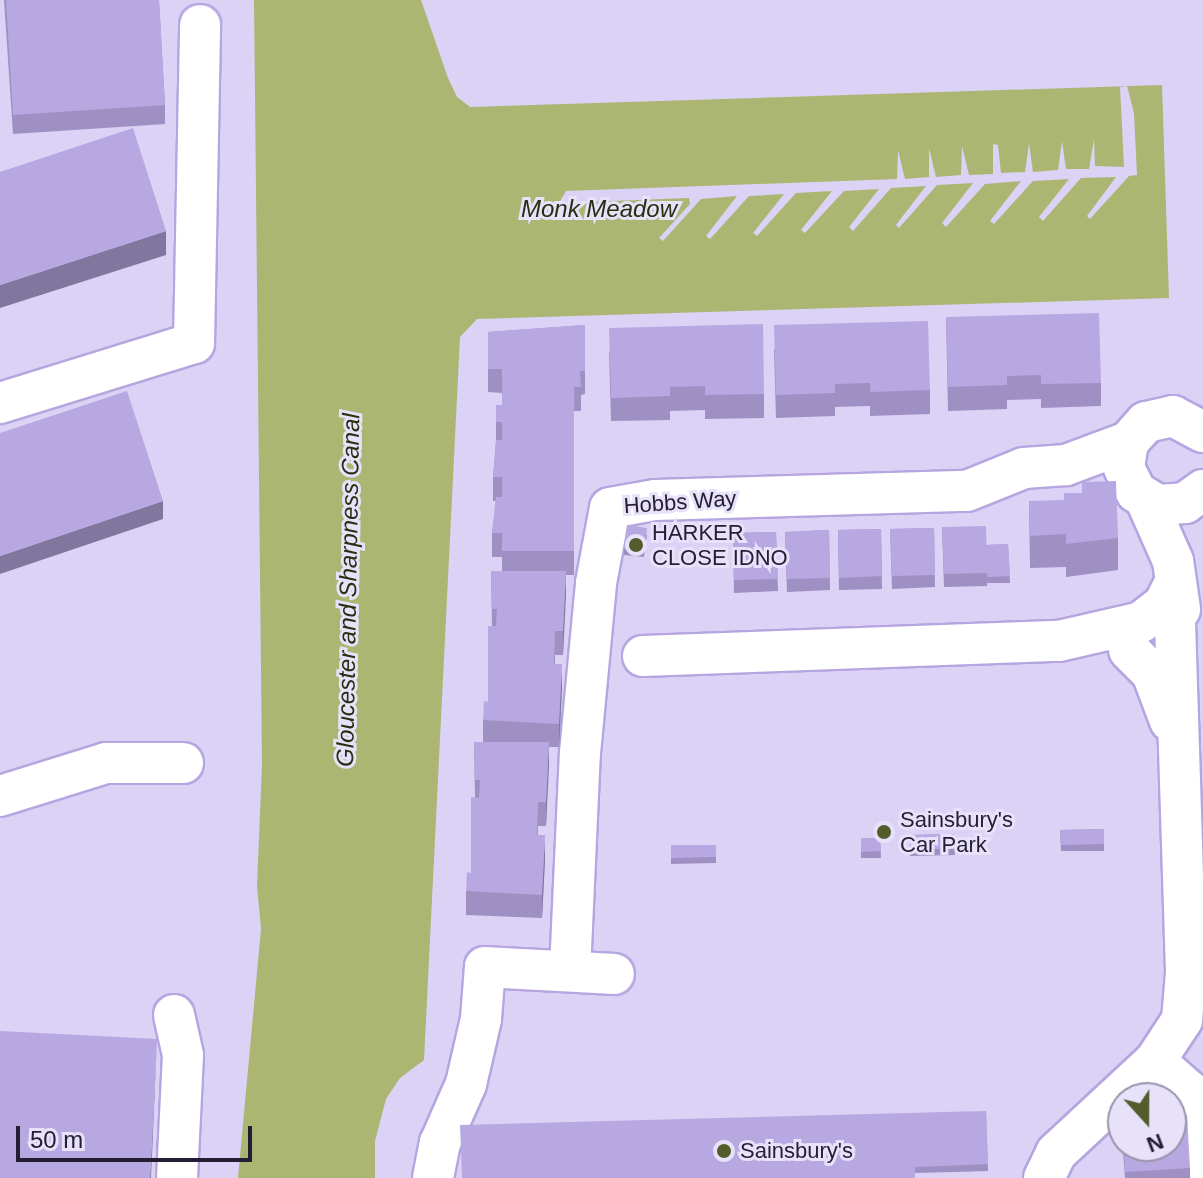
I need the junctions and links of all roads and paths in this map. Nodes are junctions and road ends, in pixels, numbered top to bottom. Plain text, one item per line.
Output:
1 (200, 25) dead end
2 (0, 403) edge
3 (1201, 428) edge
4 (1128, 442) junction
5 (1066, 465) junction
6 (1200, 494) edge
7 (1141, 496) junction
8 (1173, 573) junction
9 (1175, 626) junction
10 (1059, 641) junction
11 (1129, 650) junction
12 (643, 656) dead end
13 (1175, 736) junction
14 (183, 763) dead end
15 (0, 796) edge
16 (570, 971) junction
17 (614, 974) dead end
18 (174, 1015) dead end
19 (1155, 1061) junction
20 (1053, 1176) edge
21 (177, 1178) edge
22 (433, 1178) edge
23 (1201, 1178) edge

1 - 2 street
3 - 4 street, Hobbs Way
4 - 5 street, Hobbs Way
4 - 7 street
5 - 7 street, Hobbs Way
5 - 16 street, Hobbs Way
6 - 7 street, Hobbs Way
6 - 8 street
7 - 8 street
8 - 9 street
8 - 10 street
9 - 11 street
9 - 13 street
10 - 11 street
10 - 12 street
11 - 13 street
13 - 19 street
14 - 15 street
16 - 17 street
16 - 22 street
18 - 21 street
19 - 20 street
19 - 23 street

